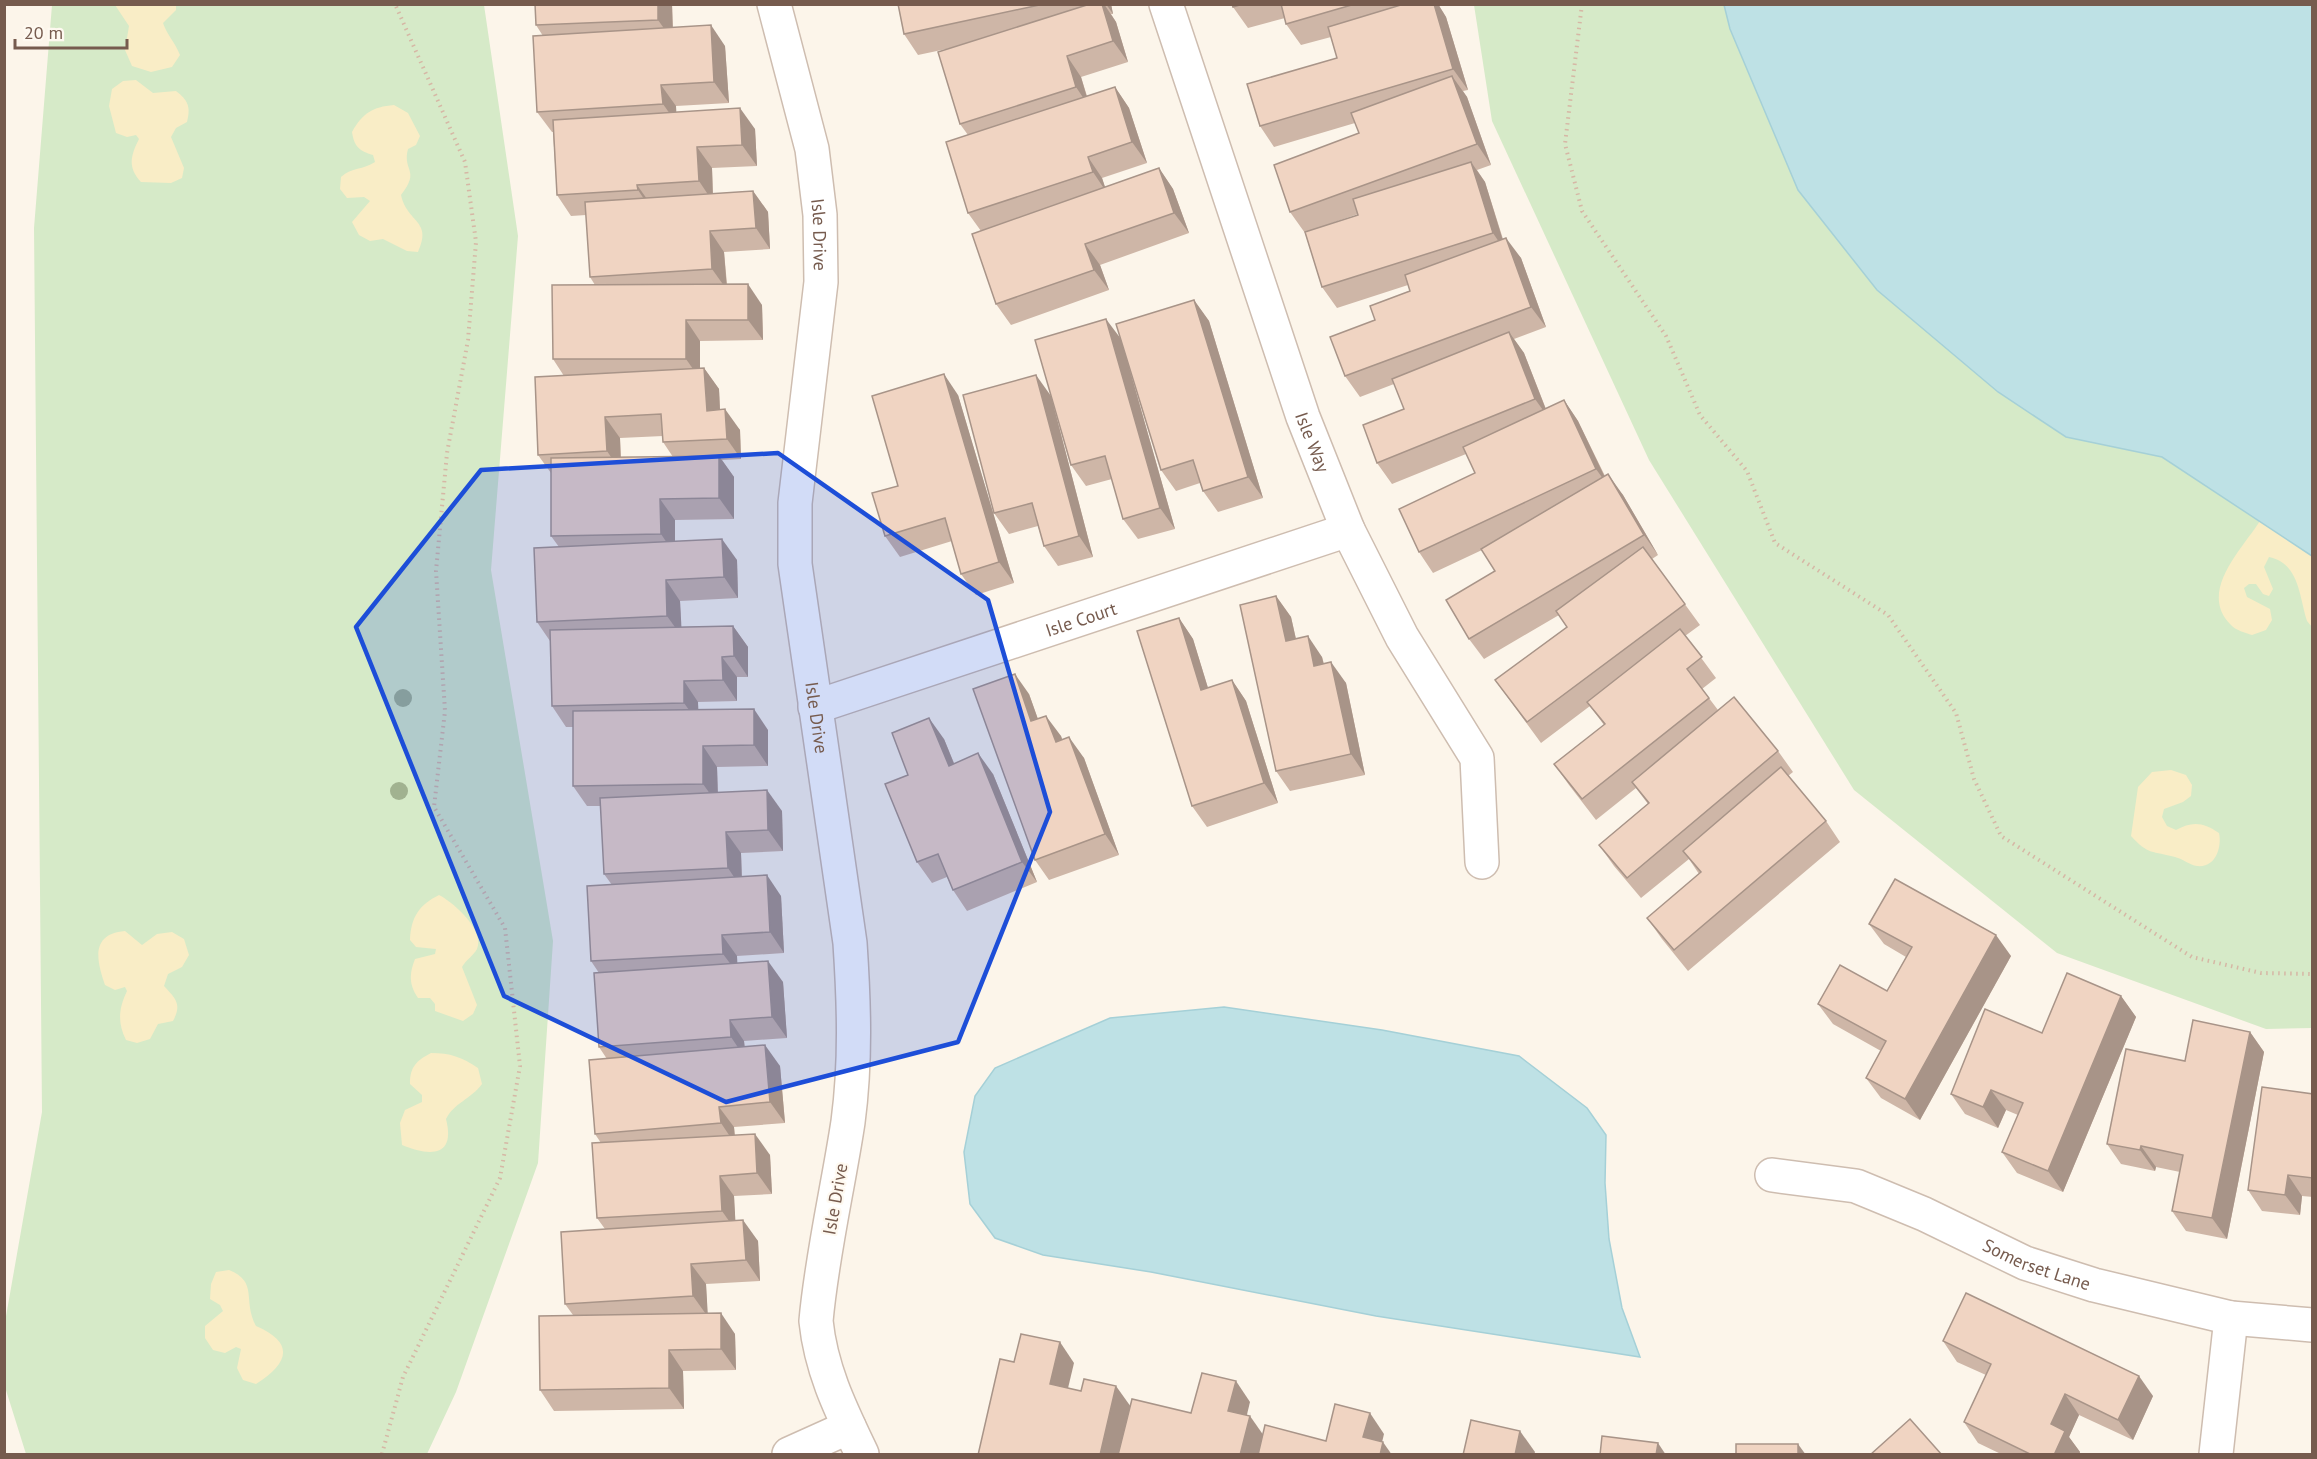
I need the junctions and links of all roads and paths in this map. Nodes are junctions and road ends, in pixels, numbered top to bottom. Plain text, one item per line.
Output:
1 (395, 4) edge
2 (774, 4) edge
3 (1166, 4) edge
4 (1582, 4) edge
5 (1348, 530) junction
6 (815, 707) junction
7 (1482, 862) dead end
8 (2313, 974) edge
9 (1772, 1175) dead end
10 (2231, 1318) junction
11 (2313, 1325) edge
12 (855, 1441) edge
13 (382, 1455) edge
14 (789, 1455) edge
15 (2216, 1455) edge

1 - 13 path
2 - 6 street, Isle Drive
3 - 5 street, Isle Way
4 - 8 path
5 - 6 street, Isle Court
5 - 7 street, Isle Way
6 - 12 street, Isle Drive
9 - 10 street, Somerset Lane
10 - 11 street, Somerset Lane
10 - 15 street
12 - 14 street

